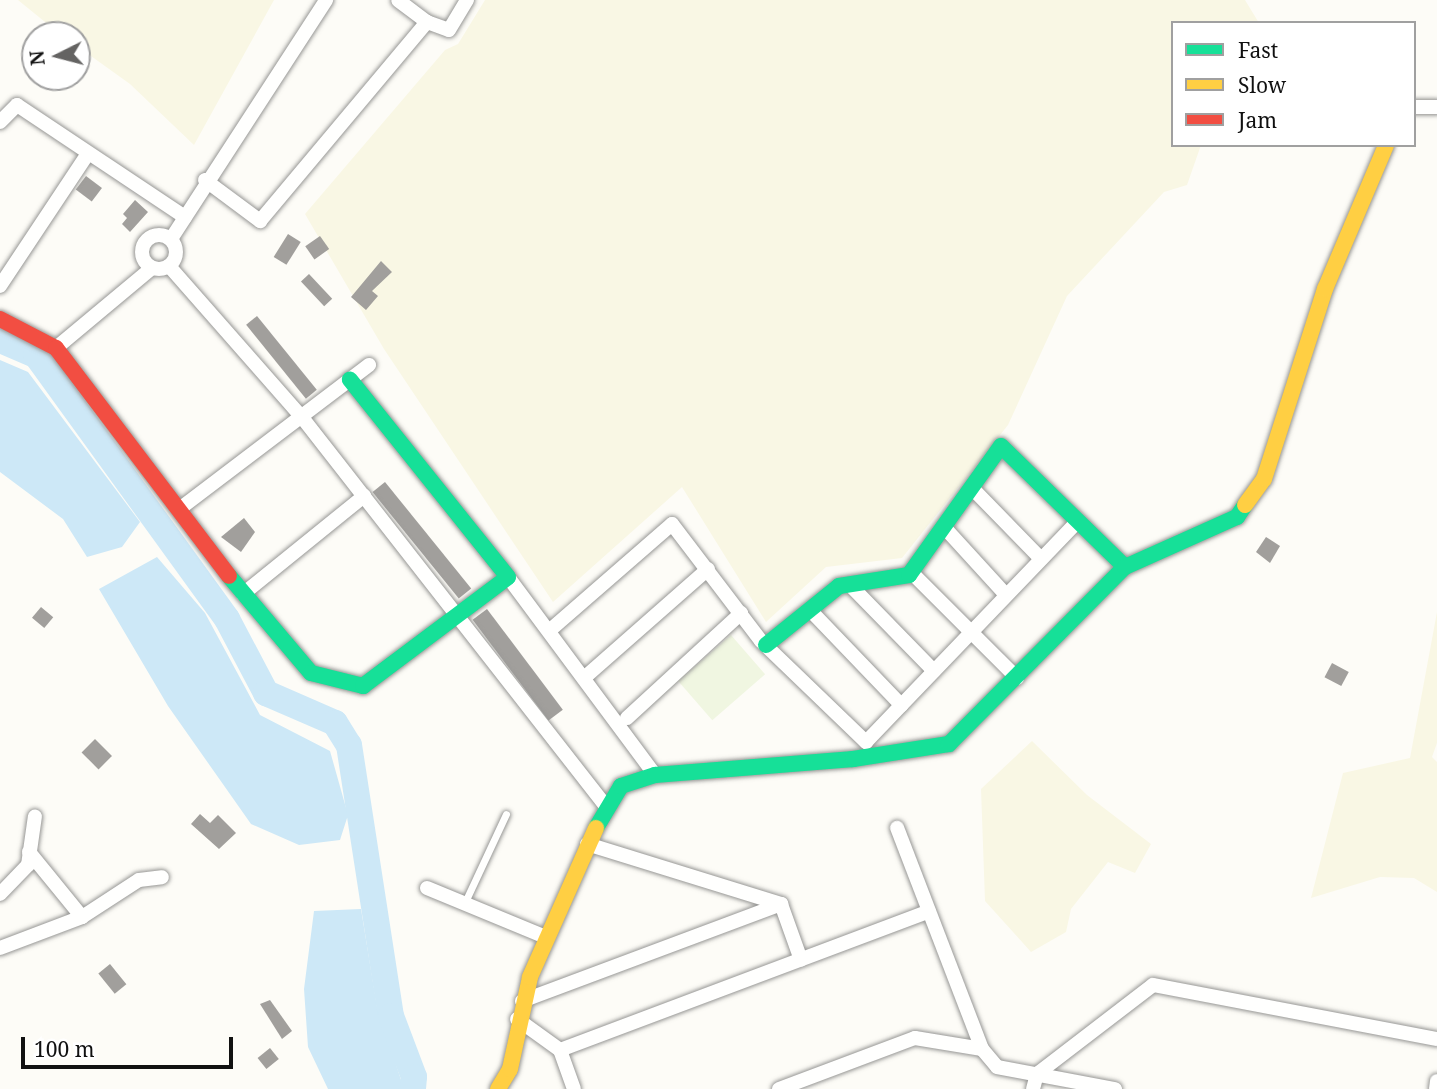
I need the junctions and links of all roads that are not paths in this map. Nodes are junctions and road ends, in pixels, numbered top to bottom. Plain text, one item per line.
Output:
1 (327, 0) edge
2 (398, 0) edge
3 (467, 0) edge
4 (427, 22) junction
5 (1416, 107) edge
6 (1437, 107) edge
7 (0, 122) edge
8 (1385, 147) edge
9 (87, 155) junction
10 (205, 180) junction
11 (185, 217) junction
12 (170, 239) junction
13 (169, 266) junction
14 (152, 268) junction
15 (0, 286) edge
16 (0, 319) edge
17 (56, 348) junction
18 (369, 365) dead end
19 (350, 380) junction
20 (301, 416) junction
21 (972, 488) junction
22 (364, 496) junction
23 (182, 507) junction
24 (1076, 523) junction
25 (944, 527) junction
26 (1041, 559) junction
27 (1125, 567) junction
28 (708, 569) junction
29 (911, 572) junction
30 (508, 577) junction
31 (849, 585) junction
32 (243, 594) junction
33 (1006, 595) junction
34 (810, 610) junction
35 (741, 613) junction
36 (460, 615) junction
37 (549, 631) junction
38 (970, 633) junction
39 (766, 645) junction
40 (934, 671) junction
41 (584, 678) junction
42 (1017, 678) junction
43 (901, 705) junction
44 (627, 718) dead end
45 (654, 775) junction
46 (607, 807) junction
47 (506, 814) dead end
48 (35, 816) dead end
49 (897, 828) dead end
50 (587, 844) junction
51 (29, 852) junction
52 (162, 877) dead end
53 (427, 888) dead end
54 (0, 894) edge
55 (465, 902) junction
56 (781, 904) junction
57 (929, 911) junction
58 (82, 917) junction
59 (547, 937) junction
60 (0, 948) edge
61 (802, 960) junction
62 (522, 1001) junction
63 (517, 1019) junction
64 (1437, 1039) edge
65 (982, 1049) junction
66 (560, 1050) junction
67 (1037, 1074) junction
68 (1437, 1081) edge
69 (498, 1089) edge
70 (574, 1089) edge
71 (779, 1089) edge
72 (1033, 1089) edge
73 (1115, 1089) edge
74 (1436, 1089) edge

1 - 10 street
2 - 4 street
3 - 4 street
4 - 10 street
5 - 6 street
7 - 9 street
8 - 27 street
9 - 11 street
9 - 15 street
10 - 11 street
11 - 12 street
12 - 13 street
12 - 14 street
13 - 14 street
13 - 20 street
14 - 17 street
16 - 17 street
17 - 23 street
18 - 19 street
19 - 20 street
19 - 30 street
20 - 22 street
20 - 23 street
21 - 24 street
21 - 25 street
21 - 26 street
22 - 32 street
22 - 36 street
23 - 32 street
24 - 26 street
24 - 27 street
25 - 29 street
25 - 33 street
26 - 33 street
27 - 42 street
28 - 35 street
28 - 37 street
28 - 41 street
29 - 31 street
29 - 38 street
30 - 36 street
30 - 37 street
31 - 34 street
31 - 40 street
32 - 36 street
33 - 38 street
34 - 39 street
34 - 43 street
35 - 39 street
35 - 44 street
36 - 46 street
37 - 41 street
38 - 40 street
38 - 42 street
39 - 43 street
40 - 43 street
41 - 45 street
42 - 45 street
45 - 46 street
46 - 50 street
47 - 55 lane
48 - 51 street
49 - 57 street
50 - 56 street
50 - 59 street
51 - 54 street
51 - 58 street
52 - 58 street
53 - 55 street
55 - 59 street
56 - 61 street
56 - 62 street
57 - 61 street
57 - 65 street
58 - 60 street
59 - 62 street
61 - 66 street
62 - 63 street
63 - 66 street
63 - 69 street
64 - 67 street
65 - 67 street
65 - 71 street
66 - 70 street
67 - 72 street
67 - 73 street
68 - 74 street

